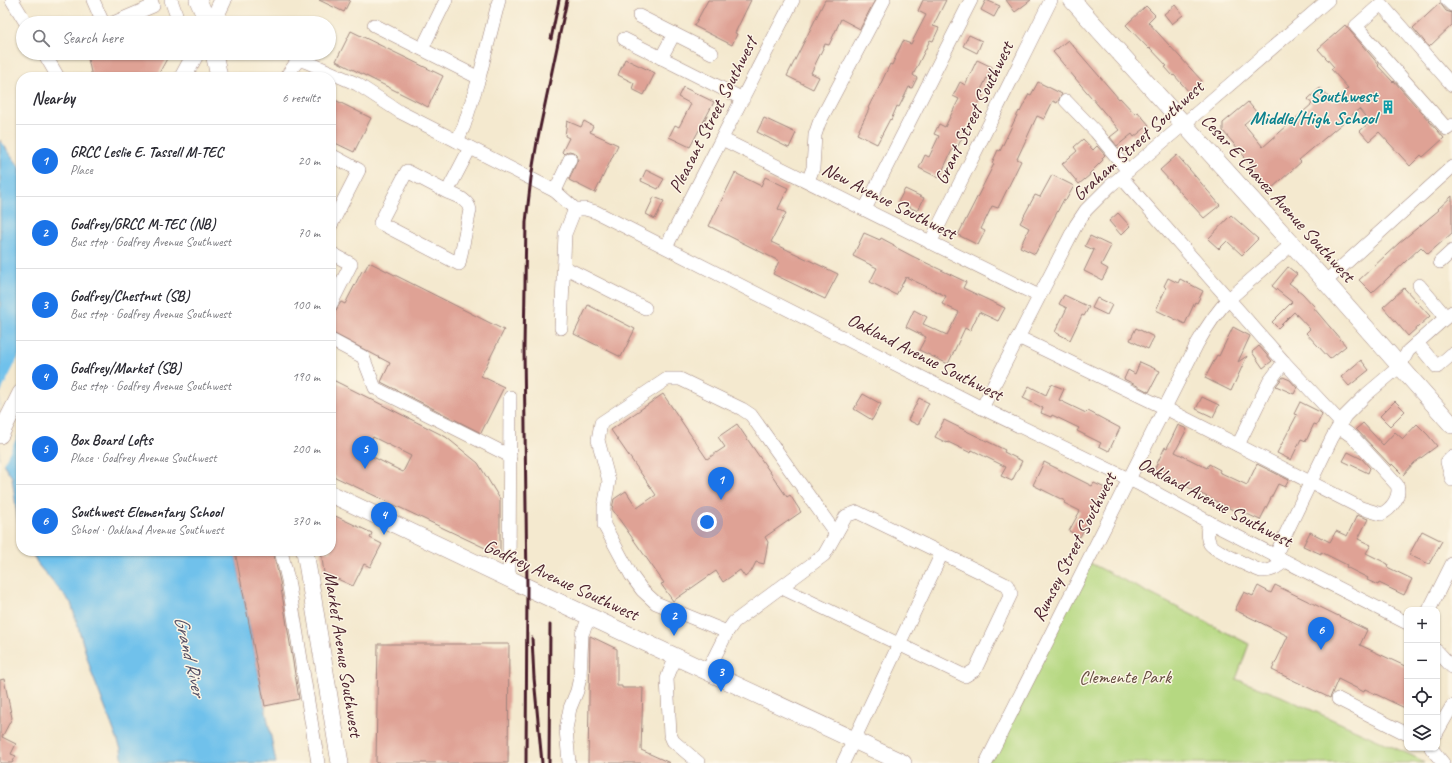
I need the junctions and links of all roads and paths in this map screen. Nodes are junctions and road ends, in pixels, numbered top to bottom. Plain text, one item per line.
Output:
1 (12, 0) edge
2 (93, 0) edge
3 (151, 0) edge
4 (171, 0) edge
5 (198, 0) edge
6 (223, 0) edge
7 (446, 0) edge
8 (499, 0) edge
9 (793, 0) edge
10 (884, 0) edge
11 (971, 0) edge
12 (1051, 0) edge
13 (1072, 0) edge
14 (1328, 0) edge
15 (1447, 0) edge
16 (1452, 5) edge
17 (22, 16) edge
18 (100, 16) edge
19 (129, 16) edge
20 (176, 16) edge
21 (205, 16) edge
22 (215, 16) edge
23 (639, 16) dead end
24 (374, 25) dead end
25 (674, 34) junction
26 (624, 39) dead end
27 (422, 50) junction
28 (712, 54) dead end
29 (661, 58) junction
30 (49, 60) edge
31 (192, 60) edge
32 (215, 60) edge
33 (301, 60) edge
34 (301, 60) edge
35 (55, 72) edge
36 (186, 72) edge
37 (218, 72) edge
38 (290, 72) edge
39 (330, 72) edge
40 (336, 75) edge
41 (479, 78) junction
42 (1450, 82) edge
43 (743, 99) junction
44 (1066, 101) dead end
45 (1184, 124) junction
46 (1452, 125) edge
47 (722, 139) junction
48 (457, 141) junction
49 (470, 148) junction
50 (336, 158) edge
51 (570, 159) dead end
52 (1452, 167) edge
53 (1124, 174) junction
54 (808, 181) junction
55 (555, 191) junction
56 (447, 192) junction
57 (575, 209) junction
58 (865, 209) junction
59 (336, 215) edge
60 (930, 243) junction
61 (1292, 244) junction
62 (666, 247) junction
63 (1452, 251) edge
64 (336, 256) edge
65 (1440, 262) dead end
66 (564, 267) junction
67 (1325, 282) junction
68 (1419, 284) dead end
69 (336, 294) edge
70 (1039, 296) junction
71 (1229, 299) junction
72 (645, 308) dead end
73 (1449, 314) edge
74 (561, 328) dead end
75 (1018, 337) junction
76 (336, 342) edge
77 (1417, 343) junction
78 (1452, 354) edge
79 (1284, 362) junction
80 (1400, 366) junction
81 (510, 397) dead end
82 (16, 403) edge
83 (982, 408) junction
84 (1165, 408) junction
85 (1340, 425) junction
86 (1452, 425) edge
87 (0, 435) edge
88 (1238, 445) junction
89 (510, 456) junction
90 (1452, 457) edge
91 (1130, 479) junction
92 (1452, 480) edge
93 (1311, 482) junction
94 (336, 496) edge
95 (1209, 522) junction
96 (836, 534) junction
97 (942, 553) junction
98 (282, 556) edge
99 (306, 556) edge
100 (1280, 558) junction
101 (1452, 564) edge
102 (509, 579) junction
103 (782, 588) junction
104 (312, 590) junction
105 (290, 594) junction
106 (1431, 607) edge
107 (590, 616) junction
108 (1404, 621) edge
109 (727, 632) junction
110 (900, 644) junction
111 (322, 649) junction
112 (299, 651) junction
113 (1440, 654) edge
114 (676, 657) junction
115 (1452, 667) edge
116 (707, 672) junction
117 (1338, 699) dead end
118 (330, 704) junction
119 (1452, 706) edge
120 (309, 708) junction
121 (1448, 721) edge
122 (1440, 729) edge
123 (1404, 732) edge
124 (336, 738) junction
125 (854, 741) junction
126 (315, 742) junction
127 (1433, 751) edge
128 (318, 763) edge
129 (340, 763) edge
130 (569, 763) edge
131 (699, 763) edge
132 (843, 763) edge
133 (903, 763) edge
134 (986, 763) edge
135 (1443, 763) edge

1 - 17 street
2 - 18 street
3 - 19 street
4 - 20 street
5 - 21 main road
6 - 22 main road
7 - 27 street
8 - 41 street
9 - 43 street, Pleasant Street Southwest
10 - 54 street
11 - 58 street
12 - 60 street, Grant Street Southwest
13 - 45 main road, Cesar E Chavez Avenue Southwest
14 - 45 street, Graham Street Southwest
15 - 16 street
23 - 25 street
24 - 27 street
25 - 28 street
25 - 29 street
26 - 29 street
27 - 41 street
29 - 43 street
30 - 35 street
31 - 36 main road
32 - 37 main road
33 - 38 street
34 - 39 street
40 - 48 street
41 - 48 street
42 - 46 street
43 - 47 street, Pleasant Street Southwest
44 - 53 street
45 - 53 street, Graham Street Southwest
45 - 61 main road, Cesar E Chavez Avenue Southwest
47 - 54 street, New Avenue Southwest
47 - 62 street, Pleasant Street Southwest
48 - 49 street
49 - 55 street
49 - 56 street
50 - 59 street
51 - 55 street
52 - 67 street
53 - 70 street, Graham Street Southwest
53 - 71 street
54 - 58 street, New Avenue Southwest
55 - 57 street
56 - 56 street
57 - 62 street, Oakland Avenue Southwest
57 - 66 street
58 - 60 street, New Avenue Southwest
60 - 70 street, New Avenue Southwest
61 - 67 main road, Cesar E Chavez Avenue Southwest
61 - 71 street, Rumsey Street Southwest
62 - 83 street, Oakland Avenue Southwest
63 - 65 street
64 - 69 street
66 - 72 street
66 - 74 street
67 - 80 main road, Cesar E Chavez Avenue Southwest
68 - 73 street
70 - 75 street, Graham Street Southwest
71 - 79 street
71 - 84 street, Rumsey Street Southwest
73 - 77 street
75 - 83 street, Graham Street Southwest
75 - 84 street
76 - 89 street
77 - 78 street
77 - 80 street
79 - 85 street
79 - 88 street
80 - 85 street
80 - 86 main road, Cesar E Chavez Avenue Southwest
81 - 89 street
82 - 87 main road
83 - 91 street, Oakland Avenue Southwest
84 - 88 street
84 - 91 street, Rumsey Street Southwest
85 - 93 street
85 - 93 street
88 - 93 street
89 - 102 street
90 - 92 street
91 - 95 street, Oakland Avenue Southwest
91 - 134 street, Rumsey Street Southwest
93 - 100 street
94 - 102 main road, Godfrey Avenue Southwest
95 - 100 street, Oakland Avenue Southwest
95 - 100 street
96 - 97 street
96 - 103 street
96 - 109 street
97 - 110 street
97 - 110 street
98 - 105 street
99 - 104 main road, Market Avenue Southwest
100 - 108 street, Oakland Avenue Southwest
101 - 106 street
102 - 107 main road, Godfrey Avenue Southwest
103 - 109 street
103 - 110 street
104 - 105 street
104 - 111 main road, Market Avenue Southwest
105 - 112 street
107 - 114 main road, Godfrey Avenue Southwest
107 - 130 street
109 - 116 street
110 - 125 street
111 - 112 street
111 - 118 main road, Market Avenue Southwest
112 - 120 street
113 - 115 street
114 - 116 main road, Godfrey Avenue Southwest
114 - 131 street
116 - 125 main road, Godfrey Avenue Southwest
117 - 123 street
118 - 120 street
118 - 124 main road, Market Avenue Southwest
119 - 121 street
120 - 126 street
121 - 122 street
124 - 126 street
124 - 129 main road, Market Avenue Southwest
125 - 132 street
125 - 133 main road, Godfrey Avenue Southwest
126 - 128 street
127 - 135 street

